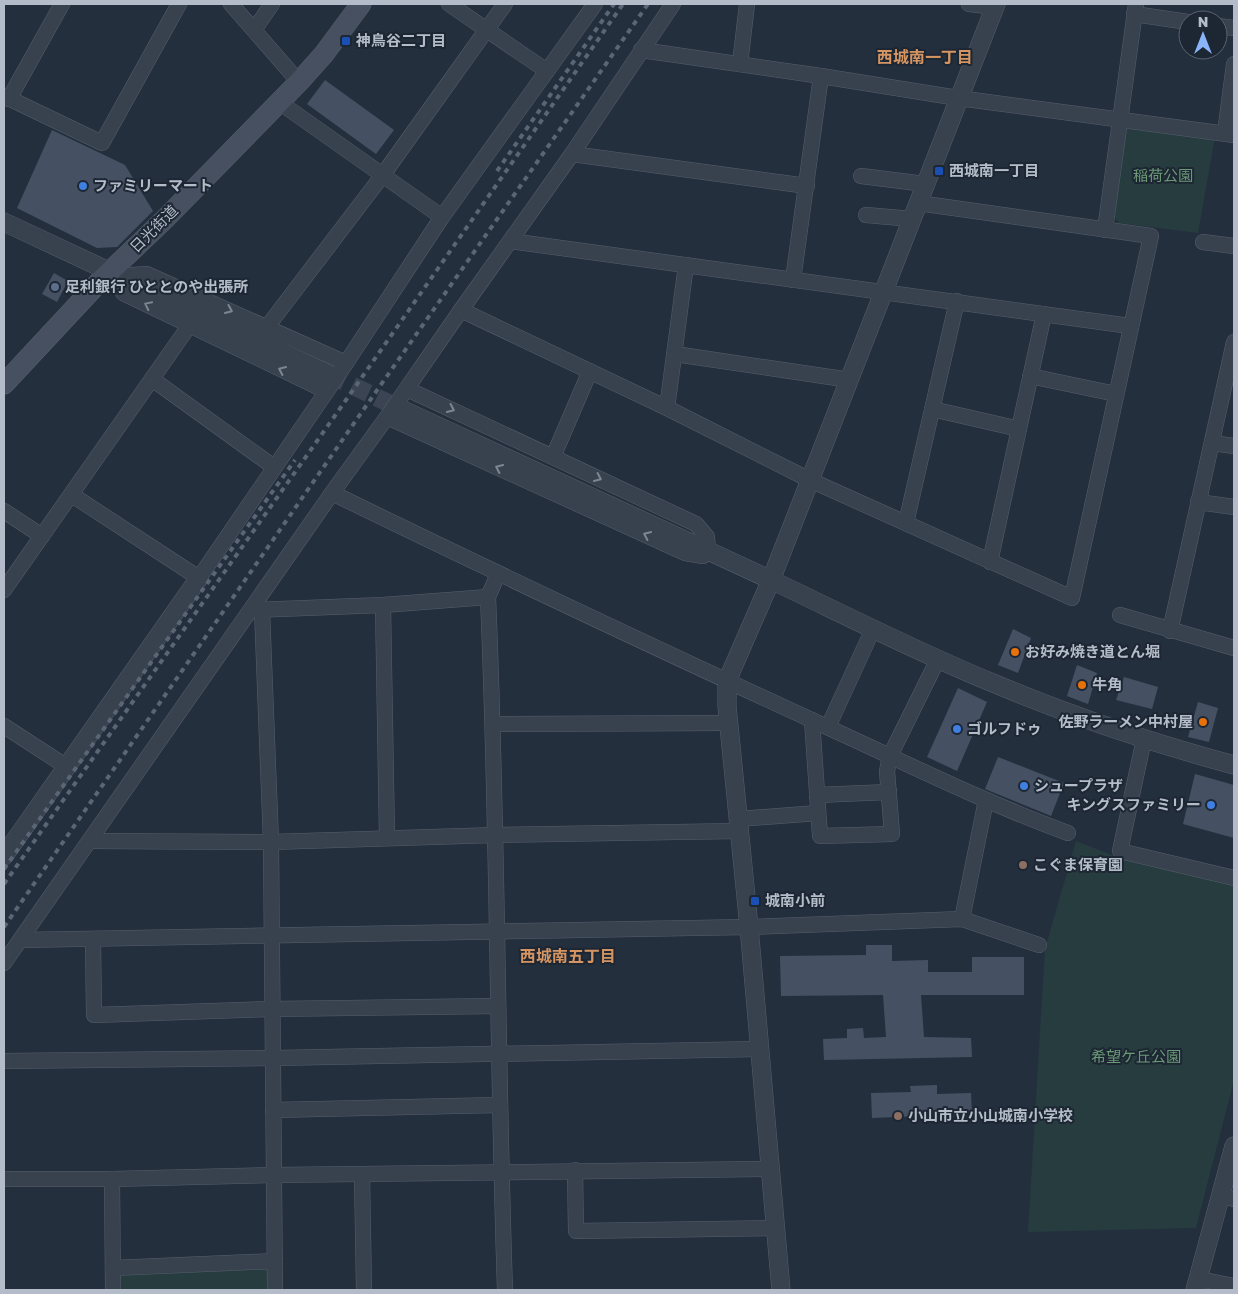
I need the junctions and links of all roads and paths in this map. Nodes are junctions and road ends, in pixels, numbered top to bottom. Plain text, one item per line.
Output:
1 (62, 4) edge
2 (179, 4) edge
3 (231, 4) edge
4 (272, 4) edge
5 (361, 4) edge
6 (449, 4) edge
7 (505, 4) edge
8 (595, 4) edge
9 (673, 4) edge
10 (747, 4) edge
11 (969, 4) edge
12 (995, 6) edge
13 (1135, 9) edge
14 (1178, 20) edge
15 (254, 30) junction
16 (487, 30) junction
17 (640, 50) junction
18 (740, 64) junction
19 (1234, 64) edge
20 (547, 70) junction
21 (822, 76) junction
22 (299, 82) junction
23 (6, 98) edge
24 (958, 98) junction
25 (279, 102) junction
26 (1120, 120) junction
27 (1229, 134) edge
28 (572, 154) junction
29 (382, 176) junction
30 (861, 176) dead end
31 (926, 184) junction
32 (807, 186) junction
33 (915, 211) junction
34 (866, 215) dead end
35 (442, 218) junction
36 (4, 222) edge
37 (1105, 230) junction
38 (510, 241) junction
39 (1203, 242) dead end
40 (1234, 246) edge
41 (686, 265) junction
42 (114, 274) junction
43 (793, 280) junction
44 (884, 292) junction
45 (957, 301) junction
46 (461, 310) junction
47 (1044, 314) junction
48 (189, 326) junction
49 (1130, 326) junction
50 (268, 327) junction
51 (1234, 342) edge
52 (675, 354) junction
53 (346, 363) junction
54 (590, 371) junction
55 (1030, 376) junction
56 (152, 379) junction
57 (850, 380) junction
58 (327, 382) junction
59 (4, 384) edge
60 (407, 389) junction
61 (1116, 394) junction
62 (667, 408) junction
63 (932, 409) junction
64 (394, 413) junction
65 (1019, 429) junction
66 (1212, 443) junction
67 (1234, 446) edge
68 (553, 457) junction
69 (274, 467) junction
70 (810, 480) junction
71 (332, 492) junction
72 (72, 495) junction
73 (1198, 502) junction
74 (1234, 507) edge
75 (4, 511) edge
76 (906, 523) junction
77 (42, 536) junction
78 (708, 551) junction
79 (990, 562) junction
80 (498, 574) junction
81 (199, 578) junction
82 (771, 580) junction
83 (4, 590) edge
84 (488, 597) junction
85 (383, 605) junction
86 (256, 610) junction
87 (1120, 615) dead end
88 (873, 629) junction
89 (1170, 631) junction
90 (1234, 648) edge
91 (938, 659) junction
92 (727, 681) junction
93 (812, 720) junction
94 (728, 723) junction
95 (493, 724) junction
96 (4, 726) edge
97 (828, 728) junction
98 (1144, 739) junction
99 (890, 756) junction
100 (1234, 765) edge
101 (67, 767) junction
102 (889, 792) junction
103 (817, 795) junction
104 (986, 800) junction
105 (818, 813) junction
106 (739, 825) junction
107 (1068, 833) dead end
108 (496, 835) junction
109 (387, 838) junction
110 (90, 841) junction
111 (271, 842) junction
112 (4, 856) edge
113 (1234, 878) edge
114 (962, 919) junction
115 (749, 927) junction
116 (497, 932) junction
117 (271, 934) junction
118 (93, 939) junction
119 (20, 940) junction
120 (1039, 945) dead end
121 (4, 963) edge
122 (498, 1006) junction
123 (272, 1009) junction
124 (759, 1049) junction
125 (499, 1054) junction
126 (273, 1058) junction
127 (4, 1061) edge
128 (500, 1105) junction
129 (273, 1110) junction
130 (1234, 1146) edge
131 (770, 1169) junction
132 (575, 1170) junction
133 (501, 1172) junction
134 (273, 1175) junction
135 (362, 1175) junction
136 (4, 1179) edge
137 (112, 1179) junction
138 (1228, 1197) edge
139 (776, 1228) junction
140 (275, 1261) junction
141 (113, 1268) junction
142 (1197, 1284) edge
143 (1234, 1286) edge
144 (113, 1290) edge
145 (275, 1290) edge
146 (364, 1290) edge
147 (506, 1290) edge
148 (781, 1290) edge

1 - 23 street
2 - 23 street
3 - 15 street
4 - 15 street
5 - 22 main road, 日光街道
6 - 16 street
7 - 16 street
8 - 20 street
9 - 17 street
10 - 18 street
11 - 12 street
12 - 24 street
13 - 14 street
13 - 26 street
15 - 22 street
16 - 20 street
16 - 29 street
17 - 18 street
17 - 28 street
18 - 21 street
19 - 27 street
20 - 35 street
21 - 24 street
21 - 32 street
22 - 25 main road, 日光街道
24 - 26 street
24 - 31 street
25 - 29 street
25 - 42 main road, 日光街道
26 - 27 street
26 - 37 street
28 - 32 street
28 - 38 street
29 - 35 street
29 - 50 street
30 - 31 street
31 - 33 street
32 - 43 street
33 - 34 street
33 - 37 street
33 - 44 street
35 - 53 street
36 - 42 street
37 - 49 street
38 - 41 street
38 - 46 street
39 - 40 street
41 - 43 street
41 - 52 street
48 -> 42 street
42 -> 50 street
42 - 58 street
42 - 59 main road, 日光街道
43 - 44 street
44 - 45 street
44 - 57 street
45 - 47 street
45 - 63 street
46 - 54 street
46 - 60 street
47 - 49 street
47 - 55 street
48 - 56 street
58 -> 48 street
49 - 61 street
50 - 53 street
51 - 66 street
52 - 57 street
52 - 62 street
53 - 58 street
54 - 62 street
54 - 68 street
55 - 61 street
55 - 65 street
56 - 69 street
56 - 72 street
57 - 70 street
58 - 69 street
60 - 64 street
60 -> 68 street
61 - 79 street
62 - 70 street
63 - 65 street
63 - 76 street
64 - 71 street
64 - 78 street
65 - 79 street
66 - 67 street
66 - 73 street
68 -> 78 street
69 - 81 street
70 - 76 street
70 - 82 street
71 - 80 street
71 - 86 street
72 - 77 street
72 - 81 street
73 - 74 street
73 - 89 street
75 - 77 street
76 - 79 street
77 - 83 street
78 - 82 street
80 - 84 street
80 - 92 street
81 - 101 street
82 - 88 street
82 - 92 street
84 - 85 street
84 - 95 street
85 - 86 street
85 - 109 street
86 - 110 street
86 - 111 street
87 - 89 street
88 - 91 street
88 - 97 street
89 - 90 street
91 - 98 street
91 - 99 street
92 - 93 street
92 - 94 street
93 - 97 street
93 - 103 street
94 - 95 street
94 - 106 street
95 - 108 street
96 - 101 street
97 - 99 street
98 - 100 street
98 - 113 street
99 - 102 street
99 - 104 street
101 - 112 street
102 - 103 street
102 - 105 street
103 - 105 street
104 - 107 street
104 - 114 street
105 - 106 street
106 - 108 street
106 - 115 street
108 - 109 street
108 - 116 street
109 - 111 street
110 - 111 street
110 - 119 street
111 - 117 street
114 - 115 street
114 - 120 street
115 - 116 street
115 - 124 street
116 - 117 street
116 - 122 street
117 - 118 street
117 - 123 street
118 - 119 street
118 - 123 street
119 - 121 street
122 - 123 street
122 - 125 street
123 - 126 street
124 - 125 street
124 - 131 street
125 - 126 street
125 - 128 street
126 - 127 street
126 - 129 street
128 - 129 street
128 - 133 street
129 - 134 street
130 - 138 street
131 - 132 street
131 - 139 street
132 - 133 street
132 - 139 street
133 - 135 street
133 - 147 street
134 - 135 street
134 - 137 street
134 - 140 street
135 - 146 street
136 - 137 street
137 - 141 street
138 - 142 street
139 - 148 street
140 - 141 street
140 - 145 street
141 - 144 street
142 - 143 street

